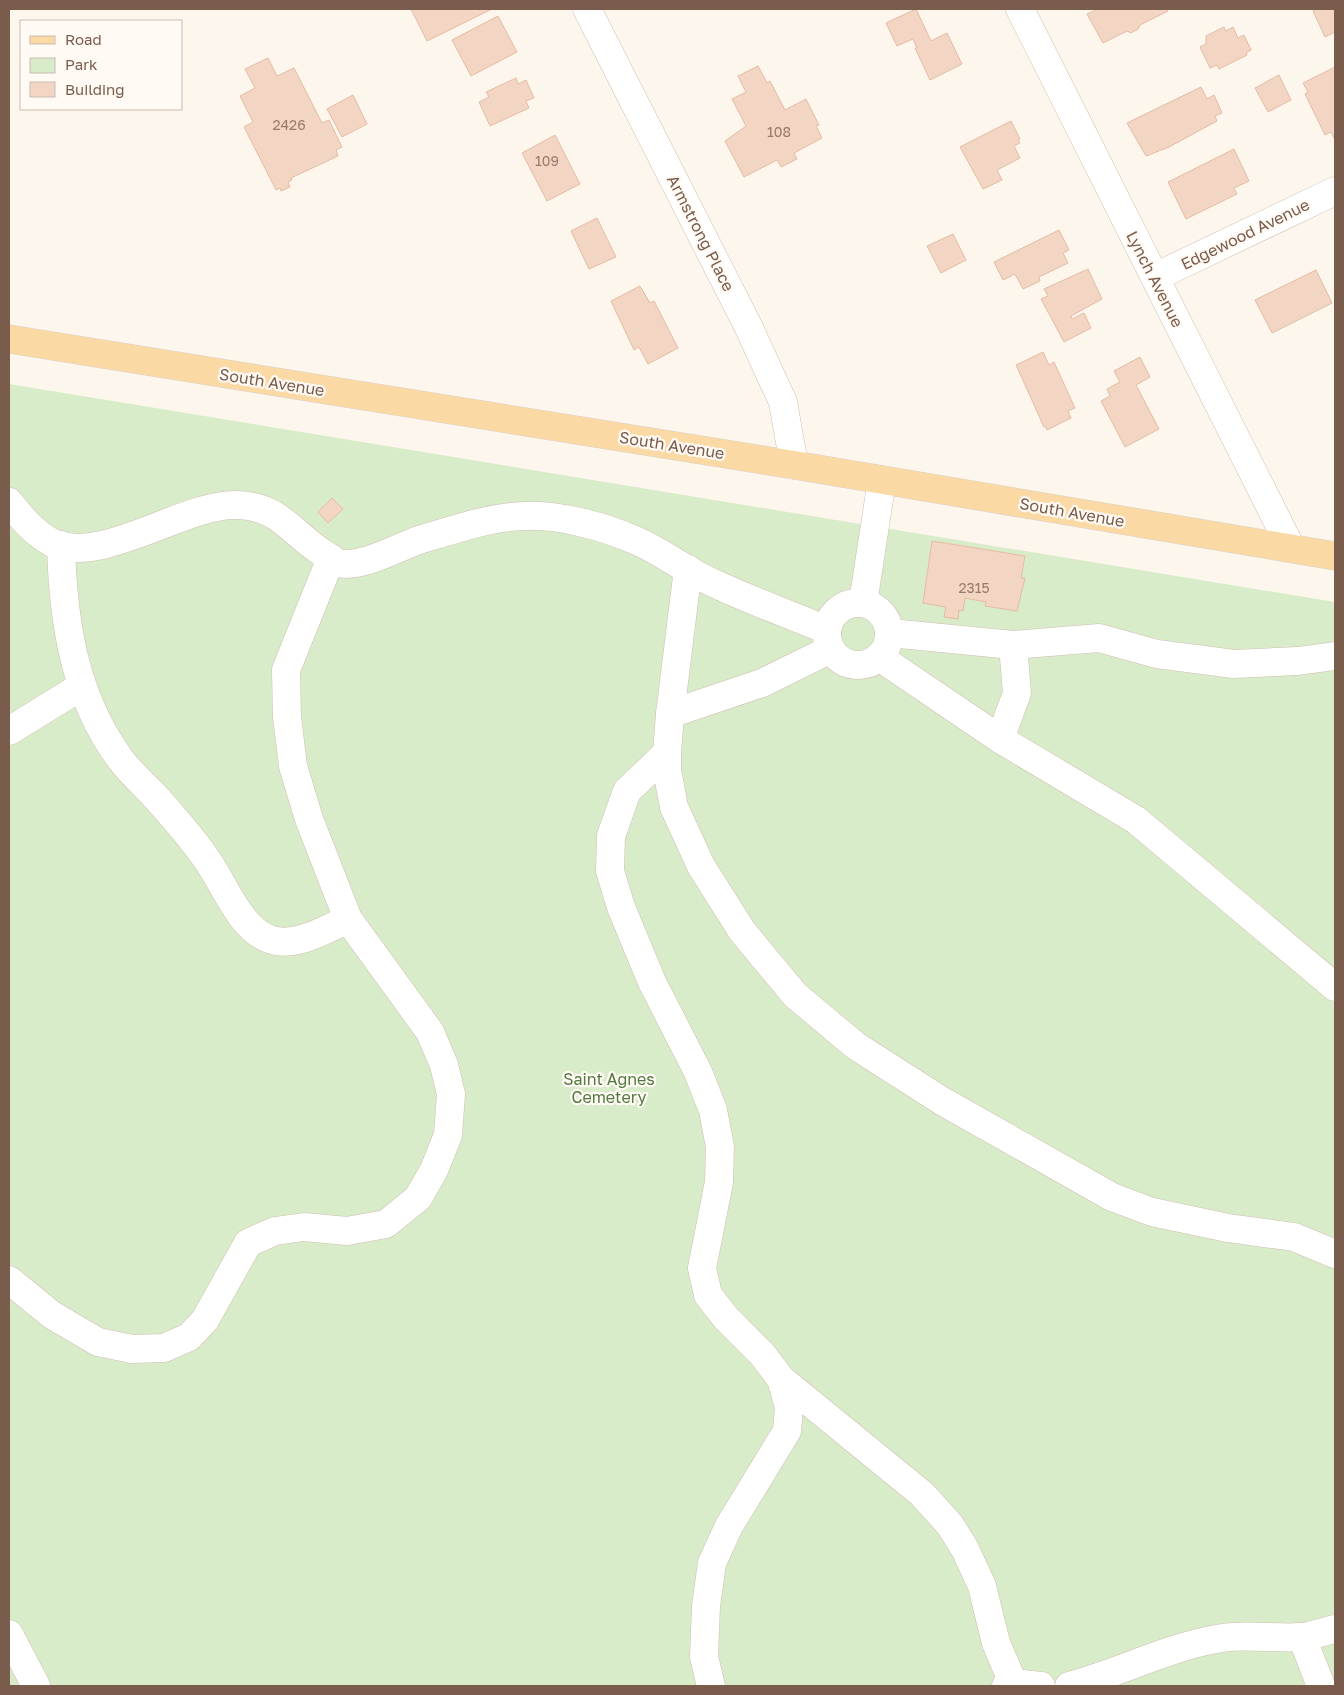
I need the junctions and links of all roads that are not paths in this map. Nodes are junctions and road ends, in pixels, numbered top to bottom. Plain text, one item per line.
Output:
1 (587, 9) edge
2 (1020, 9) edge
3 (1335, 191) edge
4 (1155, 278) junction
5 (9, 340) edge
6 (794, 465) junction
7 (882, 480) junction
8 (9, 502) edge
9 (61, 545) junction
10 (1291, 548) junction
11 (1335, 556) edge
12 (331, 558) junction
13 (688, 570) junction
14 (863, 603) junction
15 (829, 640) junction
16 (885, 645) junction
17 (1013, 645) junction
18 (1335, 656) edge
19 (82, 686) junction
20 (670, 714) junction
21 (9, 732) edge
22 (1000, 739) junction
23 (667, 753) junction
24 (348, 919) junction
25 (1335, 987) edge
26 (1335, 1254) edge
27 (9, 1280) edge
28 (781, 1379) junction
29 (1335, 1629) edge
30 (9, 1634) edge
31 (1302, 1637) junction
32 (1009, 1684) edge
33 (36, 1686) edge
34 (711, 1686) edge
35 (1041, 1686) edge
36 (1069, 1686) edge
37 (1321, 1686) edge

1 - 6 street, Armstrong Place
2 - 4 street, Lynch Avenue
3 - 4 street, Edgewood Avenue
4 - 10 street, Lynch Avenue
5 - 6 main road, South Avenue
6 - 7 main road, South Avenue
7 - 10 main road, South Avenue
7 - 14 street
8 - 9 street
9 - 12 street
9 - 19 street
10 - 11 main road, South Avenue
12 - 13 street
12 - 24 street
13 - 15 street
13 - 20 street
14 - 15 street
14 - 16 street
15 - 16 street
15 - 20 street
16 - 17 street
16 - 22 street
17 - 18 street
17 - 22 street
19 - 21 street
19 - 24 street
20 - 23 street
22 - 25 street
23 - 26 street
23 - 28 street
24 - 27 street
28 - 32 street
28 - 34 street
29 - 31 street
30 - 33 street
31 - 36 street
31 - 37 street
32 - 35 street

